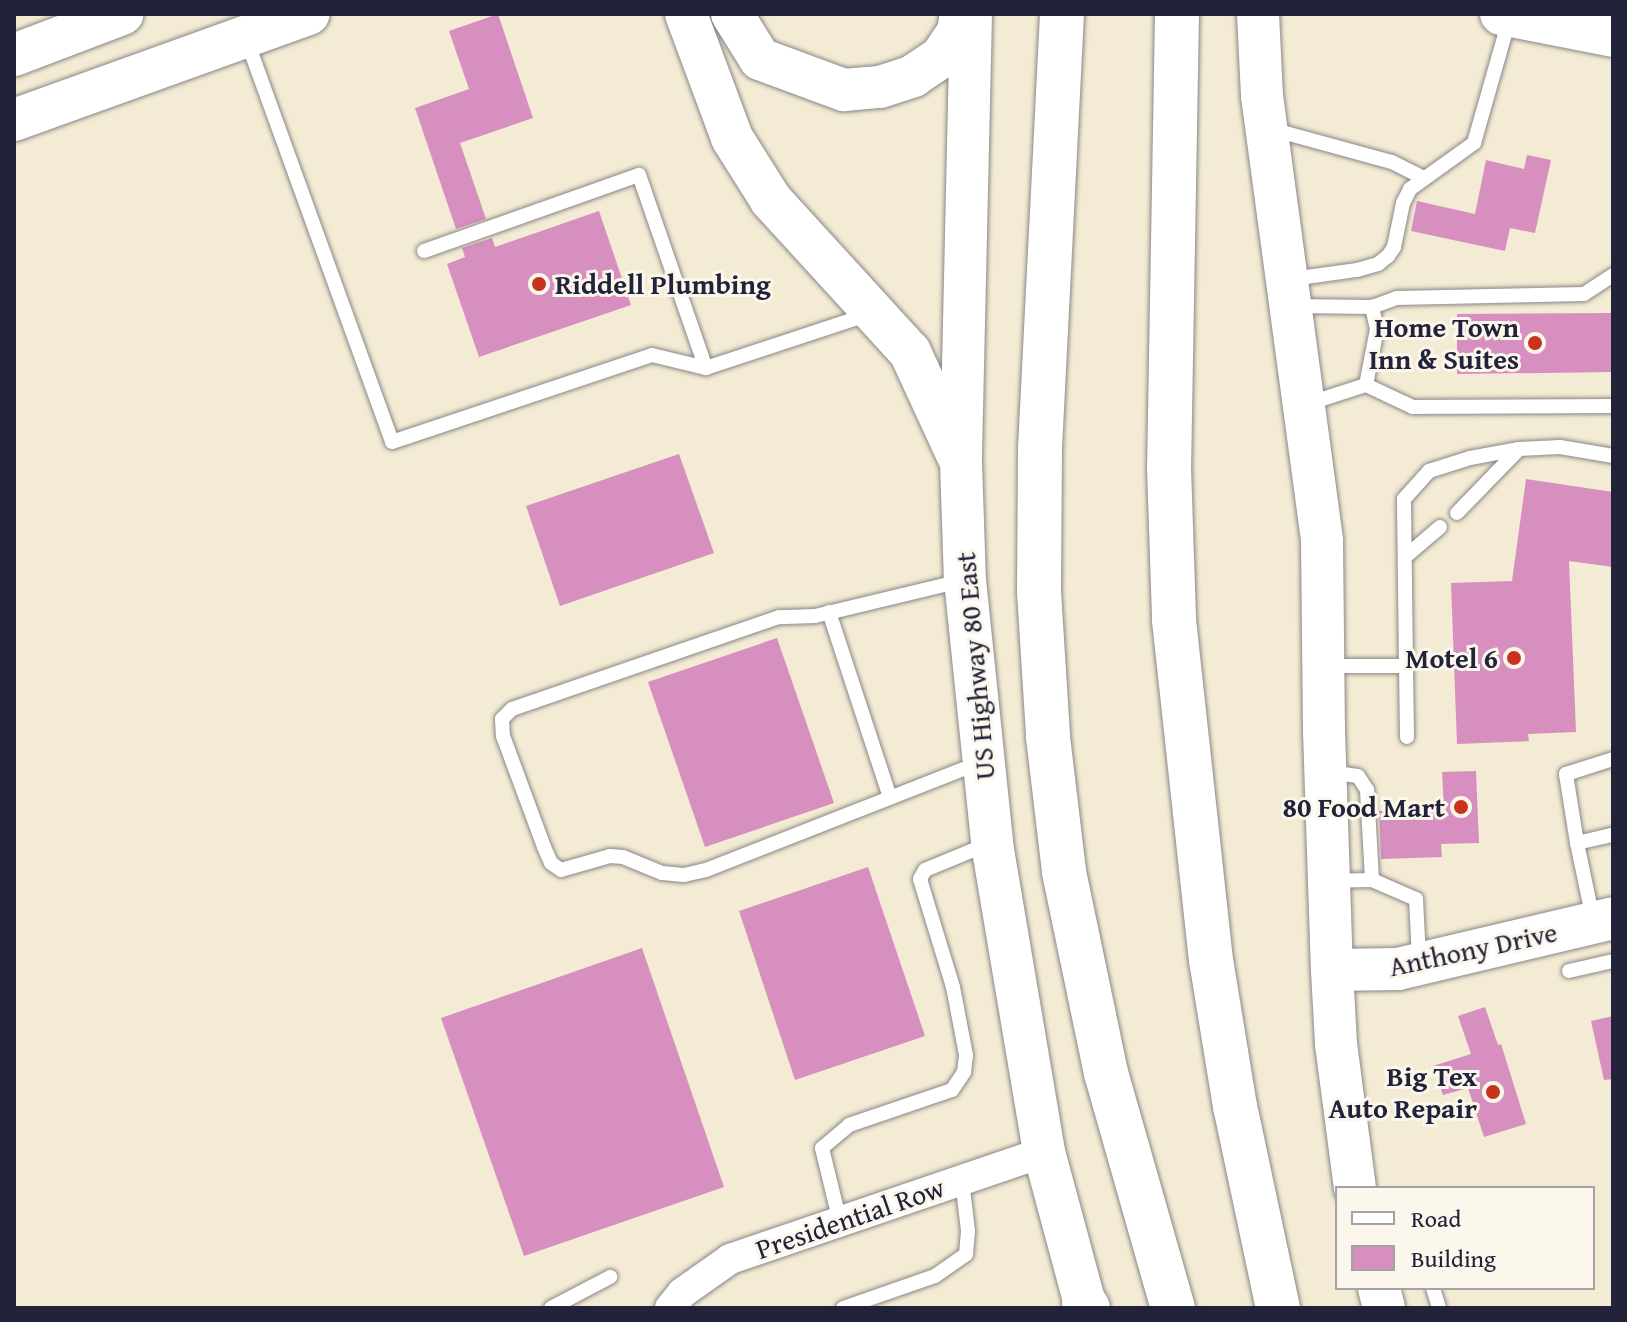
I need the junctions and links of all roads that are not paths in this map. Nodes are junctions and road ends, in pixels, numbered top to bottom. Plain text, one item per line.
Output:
1 (122, 14) edge
2 (308, 14) edge
3 (686, 14) edge
4 (732, 14) edge
5 (749, 14) edge
6 (961, 14) edge
7 (971, 14) edge
8 (1062, 14) edge
9 (1177, 14) edge
10 (1258, 14) edge
11 (1265, 14) edge
12 (1506, 15) edge
13 (241, 25) edge
14 (1613, 36) edge
15 (15, 51) edge
16 (791, 69) junction
17 (14, 120) edge
18 (1267, 128) junction
19 (1424, 178) junction
20 (424, 251) dead end
21 (1613, 275) edge
22 (1290, 293) junction
23 (1372, 307) junction
24 (873, 312) junction
25 (706, 368) junction
26 (1366, 385) junction
27 (1303, 406) junction
28 (1613, 406) edge
29 (1519, 449) junction
30 (1613, 456) edge
31 (961, 462) junction
32 (1457, 513) dead end
33 (1440, 527) dead end
34 (1405, 557) junction
35 (965, 580) junction
36 (829, 612) junction
37 (1323, 666) junction
38 (1406, 666) junction
39 (1407, 737) dead end
40 (1613, 759) edge
41 (984, 762) junction
42 (1325, 772) junction
43 (890, 797) junction
44 (1613, 835) edge
45 (992, 842) junction
46 (1577, 843) junction
47 (1372, 880) junction
48 (1328, 881) junction
49 (1604, 921) edge
50 (1613, 961) edge
51 (1419, 964) junction
52 (1332, 970) junction
53 (1569, 971) dead end
54 (1044, 1152) junction
55 (962, 1180) junction
56 (1355, 1186) edge
57 (840, 1222) junction
58 (610, 1277) dead end
59 (1086, 1306) edge
60 (551, 1308) edge
61 (670, 1308) edge
62 (843, 1308) edge
63 (1173, 1308) edge
64 (1278, 1308) edge

1 - 15 main road
2 - 13 main road
3 - 24 main road
4 - 16 main road
5 - 16 main road
6 - 16 main road
7 - 31 main road, US Highway 80 East
8 - 63 highway
9 - 64 highway
10 - 11 main road
10 - 18 main road
12 - 14 main road
12 - 19 lane
13 - 17 main road
13 - 25 lane
18 - 19 lane
18 - 22 main road
19 - 22 lane
20 - 25 lane
21 - 23 lane
22 - 23 lane
22 - 27 main road
23 - 26 lane
24 - 25 lane
24 - 31 main road
26 - 27 lane
26 - 28 lane
27 - 37 main road
29 - 30 lane
29 - 32 lane
29 - 34 lane
31 - 35 main road, US Highway 80 East
33 - 34 lane
34 - 38 lane
35 - 36 lane
35 - 41 main road, US Highway 80 East
36 - 43 lane
36 - 43 lane
37 - 38 lane
37 - 42 main road
38 - 39 lane
40 - 46 lane
41 - 43 lane
41 - 45 main road, US Highway 80 East
42 - 47 lane
42 - 48 main road
44 - 46 lane
45 - 54 main road, US Highway 80 East
45 - 57 lane
46 - 49 lane
47 - 48 lane
47 - 51 lane
48 - 52 main road
49 - 51 main road, Anthony Drive
50 - 53 lane
51 - 52 main road, Anthony Drive
52 - 56 main road
54 - 55 street, Presidential Row
54 - 59 main road, US Highway 80 East
55 - 57 street, Presidential Row
55 - 62 lane
57 - 61 street, Presidential Row
58 - 60 lane

